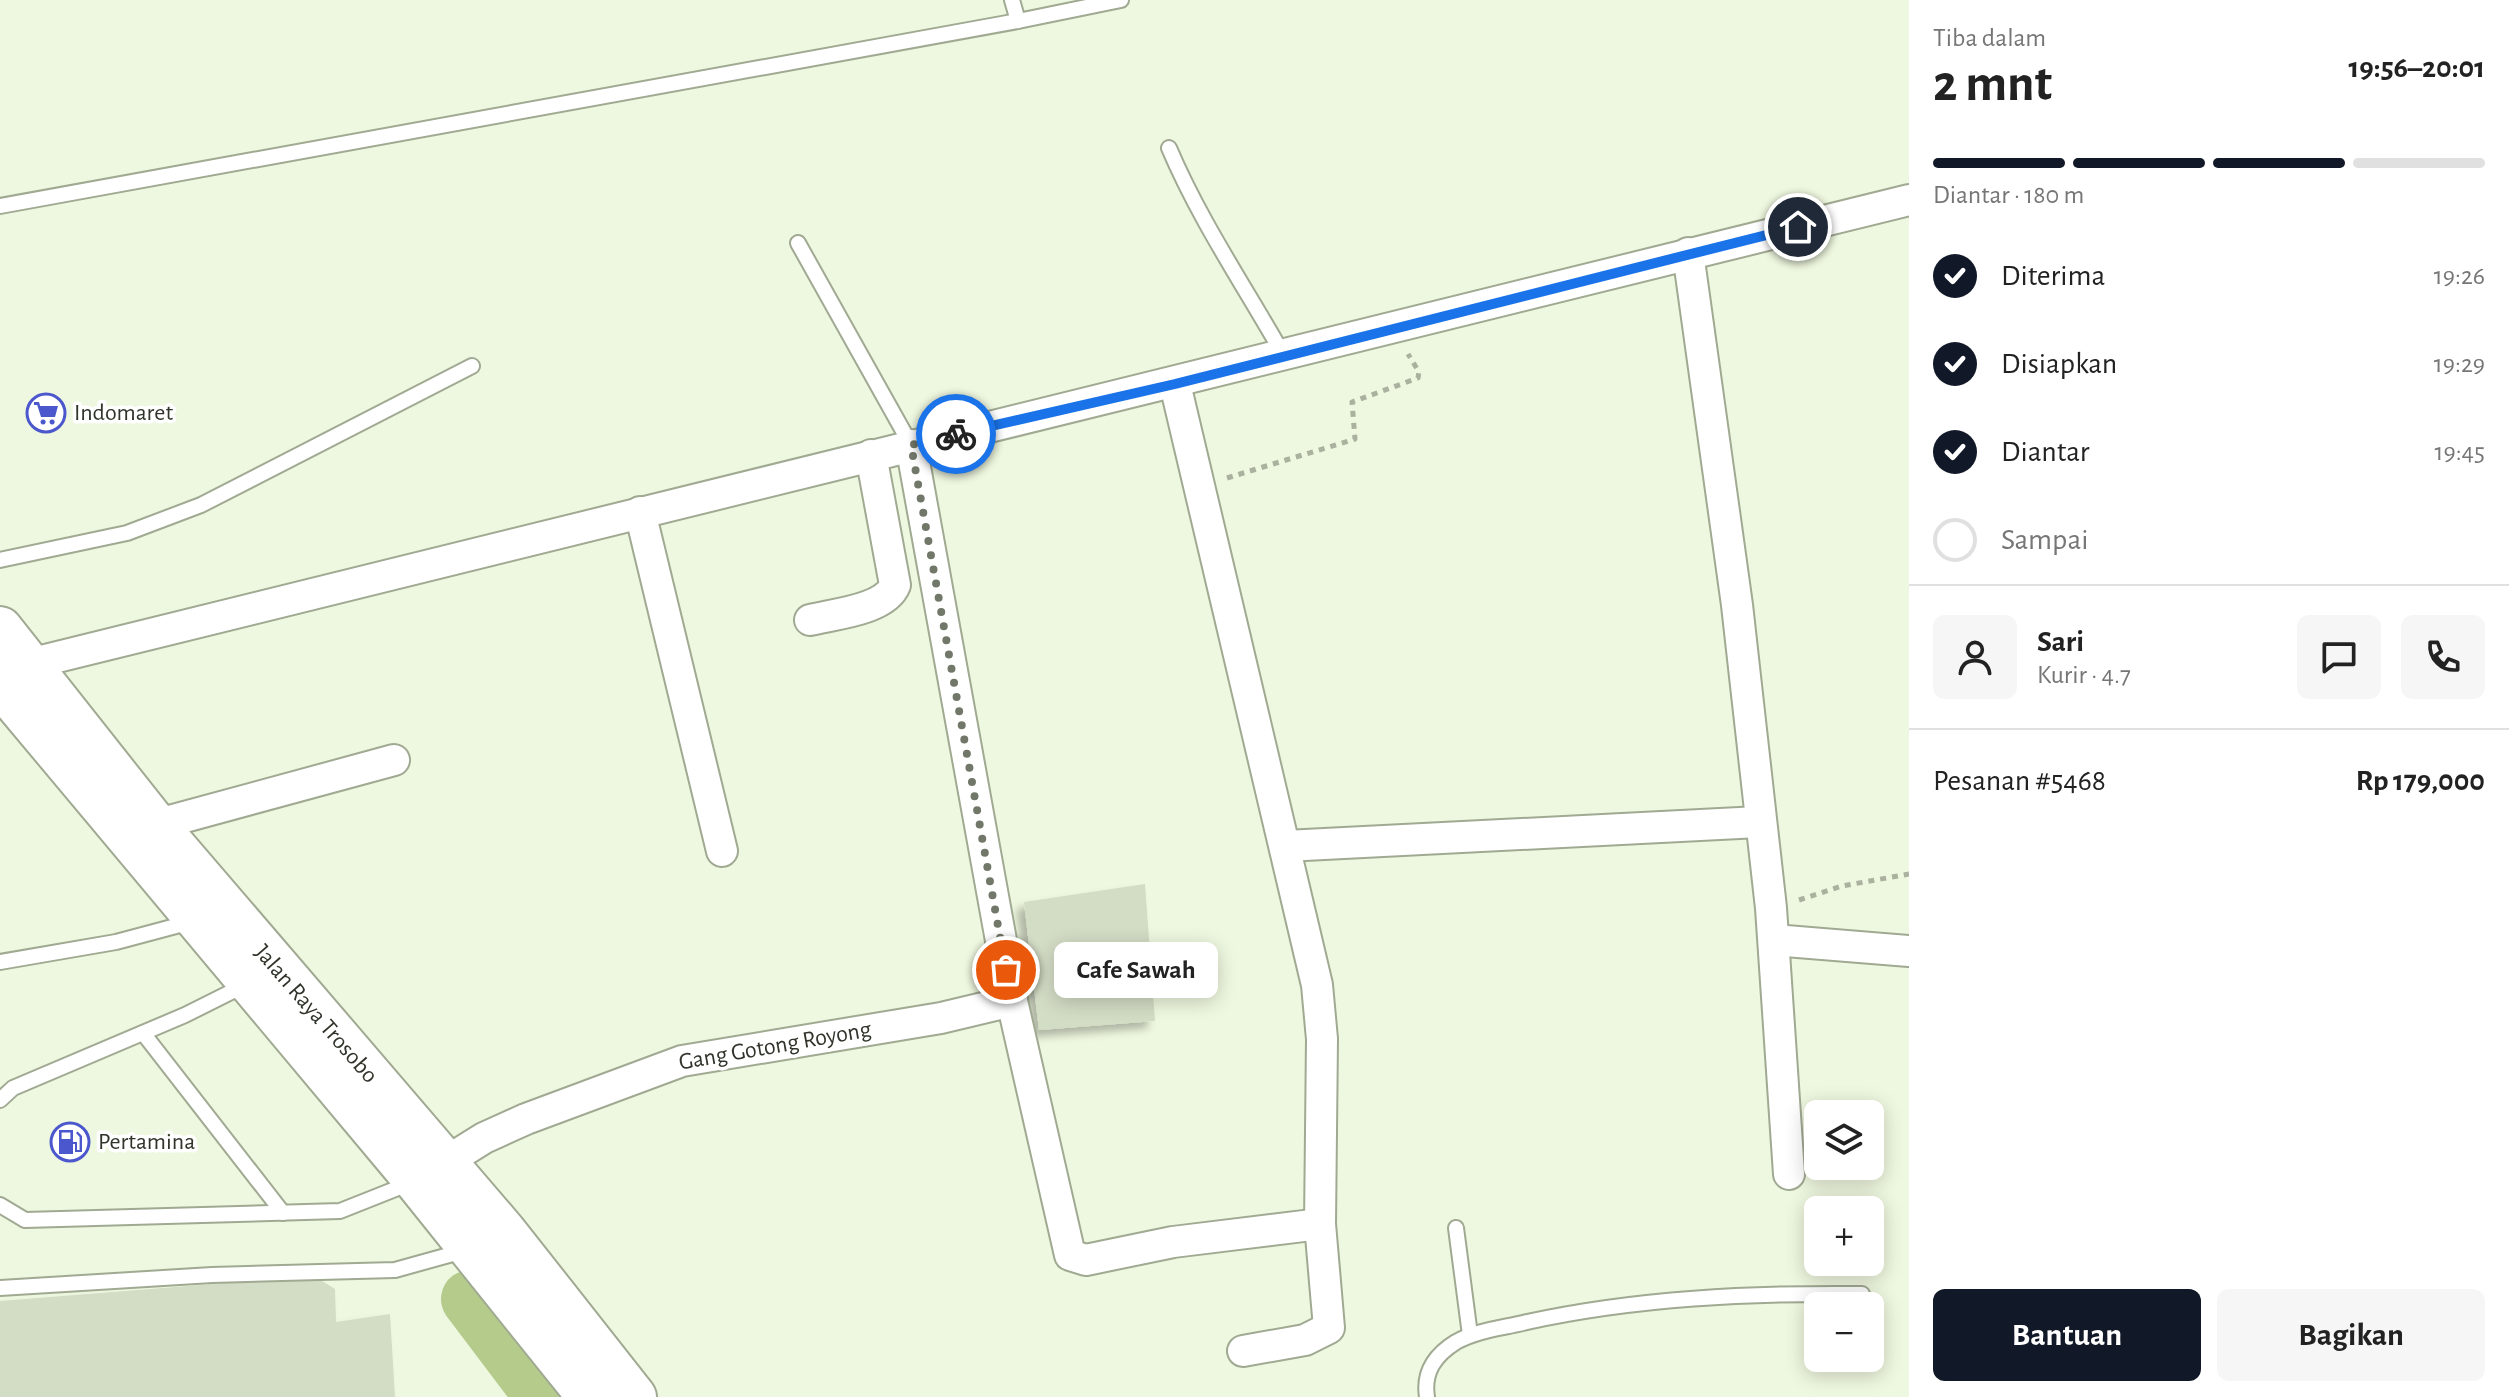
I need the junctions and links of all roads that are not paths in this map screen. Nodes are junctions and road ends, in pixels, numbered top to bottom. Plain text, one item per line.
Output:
1 (1012, 0) edge
2 (1121, 0) edge
3 (1018, 21) junction
4 (1169, 148) dead end
5 (1909, 200) edge
6 (0, 206) edge
7 (798, 243) dead end
8 (1688, 253) junction
9 (1284, 356) junction
10 (472, 366) dead end
11 (1175, 384) junction
12 (911, 445) junction
13 (871, 455) junction
14 (640, 512) junction
15 (0, 560) edge
16 (810, 620) dead end
17 (0, 629) edge
18 (15, 673) edge
19 (394, 760) dead end
20 (1759, 822) junction
21 (155, 825) junction
22 (1285, 846) junction
23 (722, 851) dead end
24 (193, 920) junction
25 (1774, 940) junction
26 (1909, 951) edge
27 (0, 962) edge
28 (247, 983) junction
29 (1012, 1001) junction
30 (143, 1033) junction
31 (0, 1100) edge
32 (1789, 1174) dead end
33 (417, 1179) junction
34 (0, 1205) edge
35 (283, 1213) junction
36 (1320, 1224) junction
37 (1456, 1228) dead end
38 (478, 1245) junction
39 (0, 1288) edge
40 (1804, 1293) edge
41 (1470, 1335) junction
42 (1243, 1351) dead end
43 (590, 1397) edge
44 (634, 1397) edge
45 (1427, 1397) edge

1 - 3 lane
2 - 3 lane
3 - 6 lane
4 - 9 lane
5 - 8 street
7 - 12 lane
8 - 9 street
8 - 20 street
9 - 11 street
10 - 15 lane
11 - 12 street
11 - 22 street
12 - 13 street
12 - 29 street
13 - 14 street
13 - 16 street
14 - 18 street
14 - 23 street
17 - 18 highway, Jalan Raya Trosobo
18 - 21 highway, Jalan Raya Trosobo
18 - 24 highway, Jalan Raya Trosobo
19 - 21 street
20 - 22 street
20 - 25 street
21 - 24 highway, Jalan Raya Trosobo
22 - 36 street
24 - 27 lane
24 - 28 highway, Jalan Raya Trosobo
25 - 26 street
25 - 32 street
28 - 30 lane
28 - 33 highway, Jalan Raya Trosobo
29 - 33 street, Gang Gotong Royong
29 - 36 street
30 - 31 lane
30 - 35 lane
33 - 35 lane
33 - 38 highway, Jalan Raya Trosobo
34 - 35 lane
36 - 42 street
37 - 41 lane
38 - 39 lane
38 - 43 highway, Jalan Raya Trosobo
38 - 44 highway, Jalan Raya Trosobo
40 - 41 lane
41 - 45 lane

